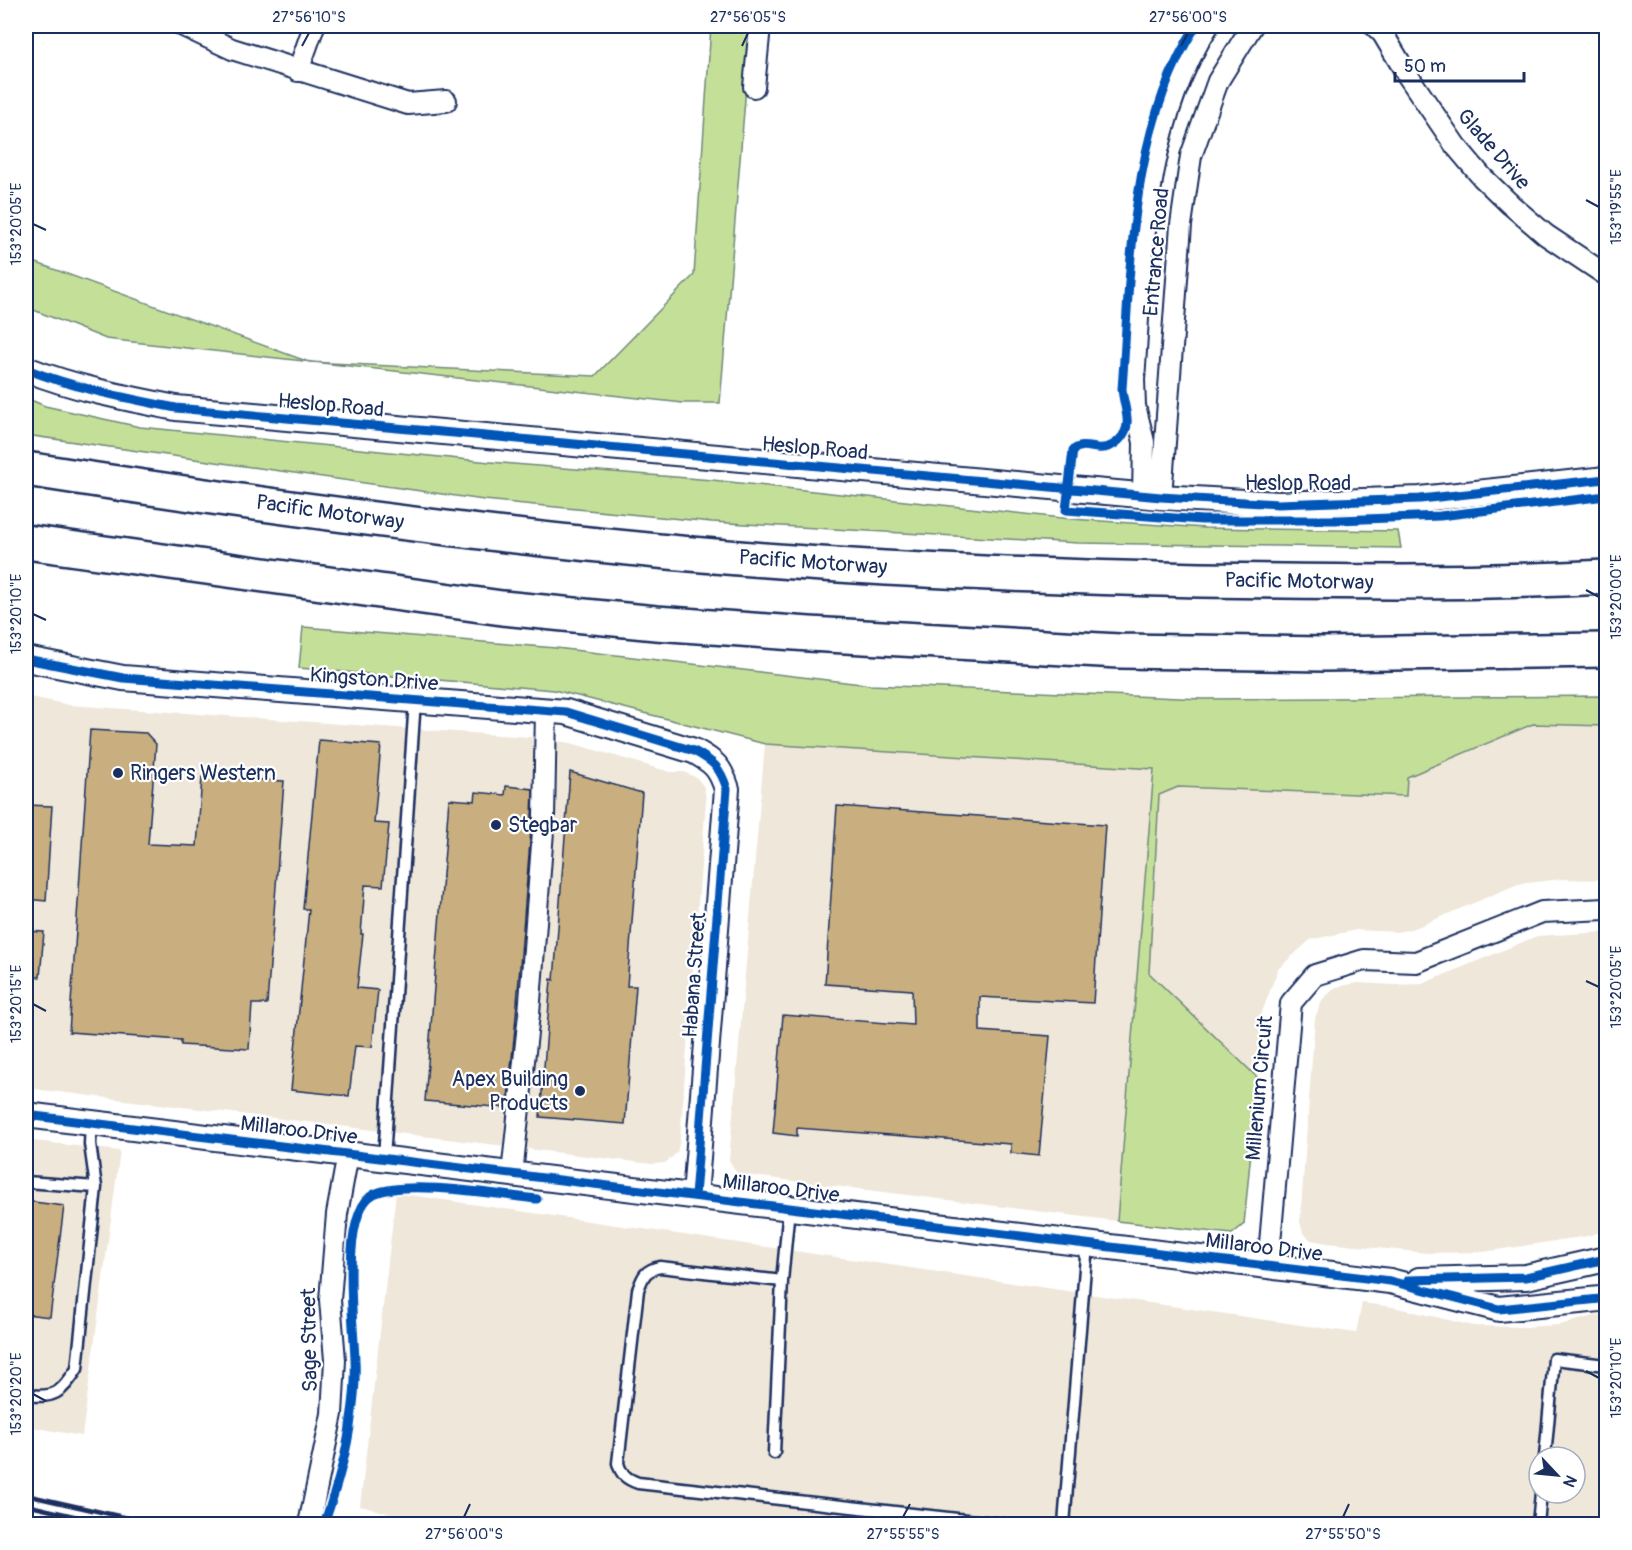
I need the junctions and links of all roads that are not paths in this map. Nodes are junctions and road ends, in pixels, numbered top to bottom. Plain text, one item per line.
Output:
1 (183, 26) edge
2 (314, 26) edge
3 (760, 26) edge
4 (1208, 26) edge
5 (1252, 26) edge
6 (1375, 26) edge
7 (298, 71) junction
8 (754, 87) dead end
9 (446, 101) dead end
10 (1158, 149) junction
11 (1191, 156) junction
12 (1606, 274) edge
13 (26, 369) edge
14 (26, 469) edge
15 (1606, 479) edge
16 (1152, 497) junction
17 (26, 542) edge
18 (1606, 577) edge
19 (1606, 650) edge
20 (26, 659) edge
21 (415, 700) junction
22 (546, 710) junction
23 (713, 761) joint
24 (1606, 909) edge
25 (26, 1115) edge
26 (91, 1124) junction
27 (348, 1154) junction
28 (384, 1158) junction
29 (512, 1174) junction
30 (26, 1182) edge
31 (96, 1186) junction
32 (694, 1196) junction
33 (789, 1207) junction
34 (1087, 1244) junction
35 (1606, 1259) edge
36 (1268, 1266) junction
37 (782, 1281) junction
38 (1390, 1281) junction
39 (1606, 1297) edge
40 (1606, 1365) edge
41 (26, 1395) edge
42 (1546, 1445) edge
43 (774, 1453) dead end
44 (1540, 1505) edge
45 (309, 1524) edge
46 (1002, 1524) edge
47 (1064, 1524) edge
48 (1538, 1524) edge

1 - 7 street
2 - 7 street
3 - 8 street
4 - 10 street, Entrance Road
5 - 11 street, Entrance Road
6 - 12 street, Glade Drive
7 - 9 street
10 - 11 street
10 - 16 street, Entrance Road
11 - 16 street, Entrance Road
13 - 16 street, Heslop Road
14 - 18 highway, Pacific Motorway
15 - 16 street, Heslop Road
17 - 19 highway
20 - 21 street, Kingston Drive
21 - 22 street, Kingston Drive
21 - 28 lane
22 - 23 street, Kingston Drive
22 - 29 street
23 - 32 street, Habana Street
24 - 36 street, Millenium Circuit
25 - 26 street, Millaroo Drive
26 - 27 street, Millaroo Drive
26 - 31 lane
27 - 28 street, Millaroo Drive
27 - 45 street, Sage Street
28 - 29 street, Millaroo Drive
29 - 32 street, Millaroo Drive
30 - 31 lane
31 - 41 lane
32 - 33 street, Millaroo Drive
33 - 34 street, Millaroo Drive
33 - 37 lane
34 - 36 street, Millaroo Drive
34 - 47 lane
35 - 38 street, Millaroo Drive
36 - 38 street, Millaroo Drive
37 - 43 lane
37 - 46 lane
38 - 39 street, Millaroo Drive
40 - 42 lane
44 - 48 lane

